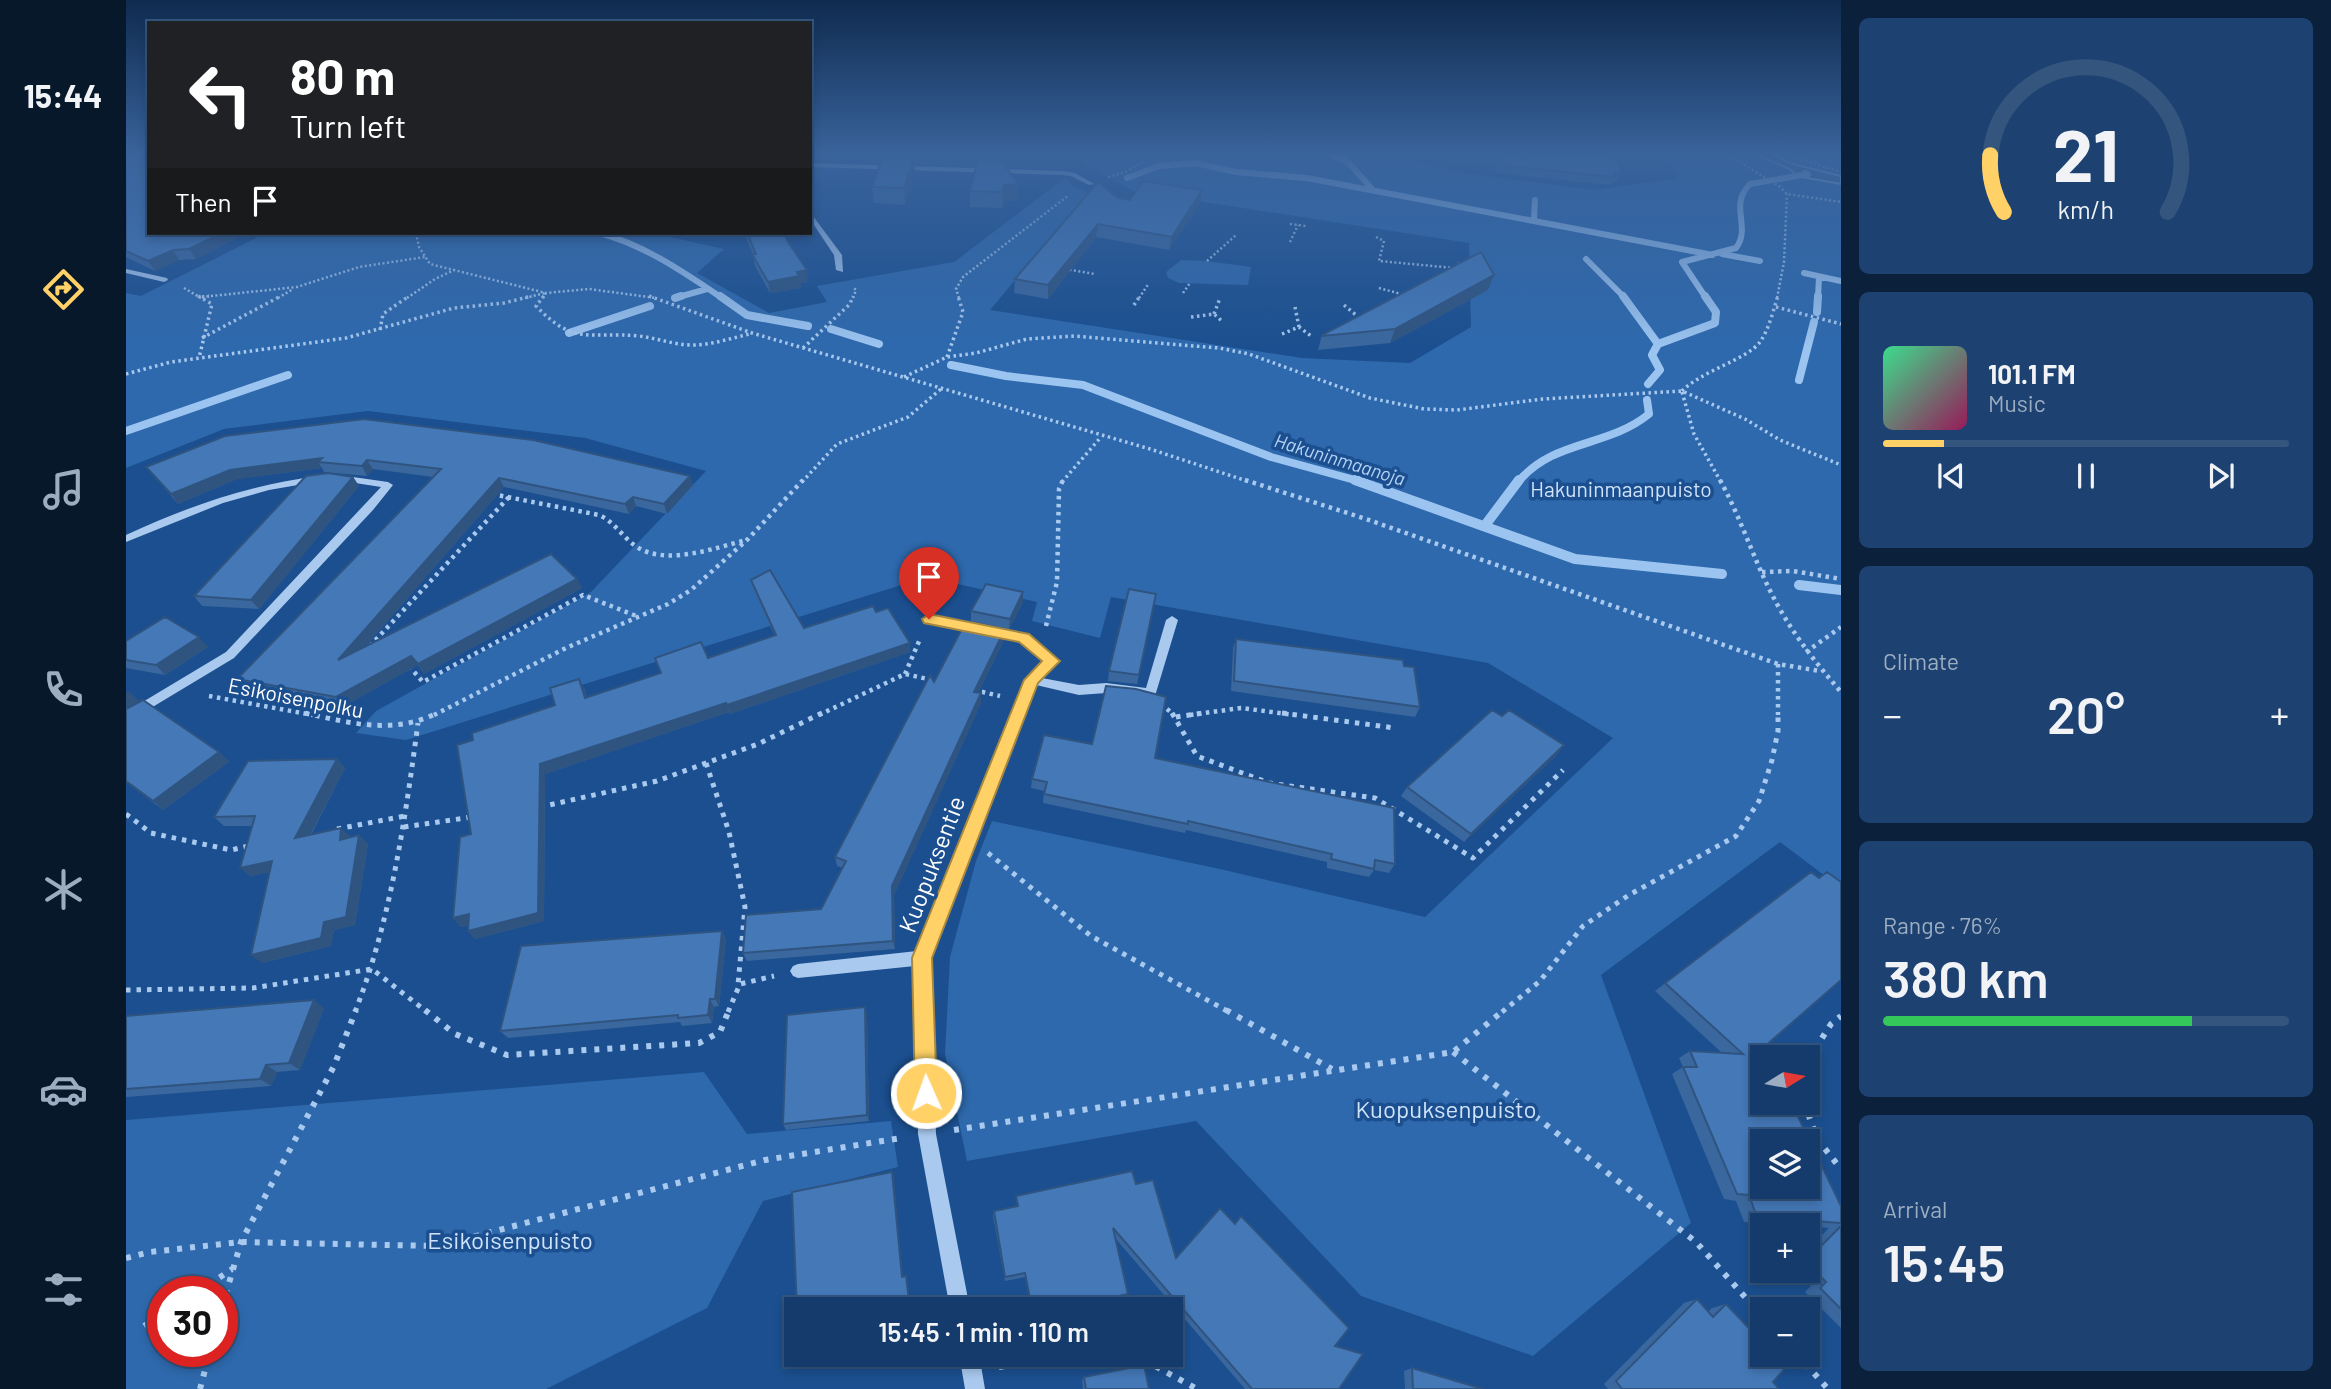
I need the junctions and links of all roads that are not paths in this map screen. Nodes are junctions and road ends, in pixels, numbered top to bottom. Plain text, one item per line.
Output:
1 (813, 218) edge
2 (840, 270) road end
3 (126, 271) edge
4 (164, 280) road end
5 (126, 539) edge
6 (929, 619) road end
7 (1172, 620) dead end
8 (1032, 680) junction
9 (126, 718) edge
10 (922, 958) junction
11 (798, 971) road end
12 (958, 1297) edge
13 (971, 1367) edge
14 (975, 1389) edge

1 - 2 street
3 - 4 street
5 - 9 street
6 - 8 street, Kuopuksentie
7 - 8 street
8 - 10 street, Kuopuksentie
10 - 11 street
10 - 12 street, Kuopuksentie
13 - 14 street

